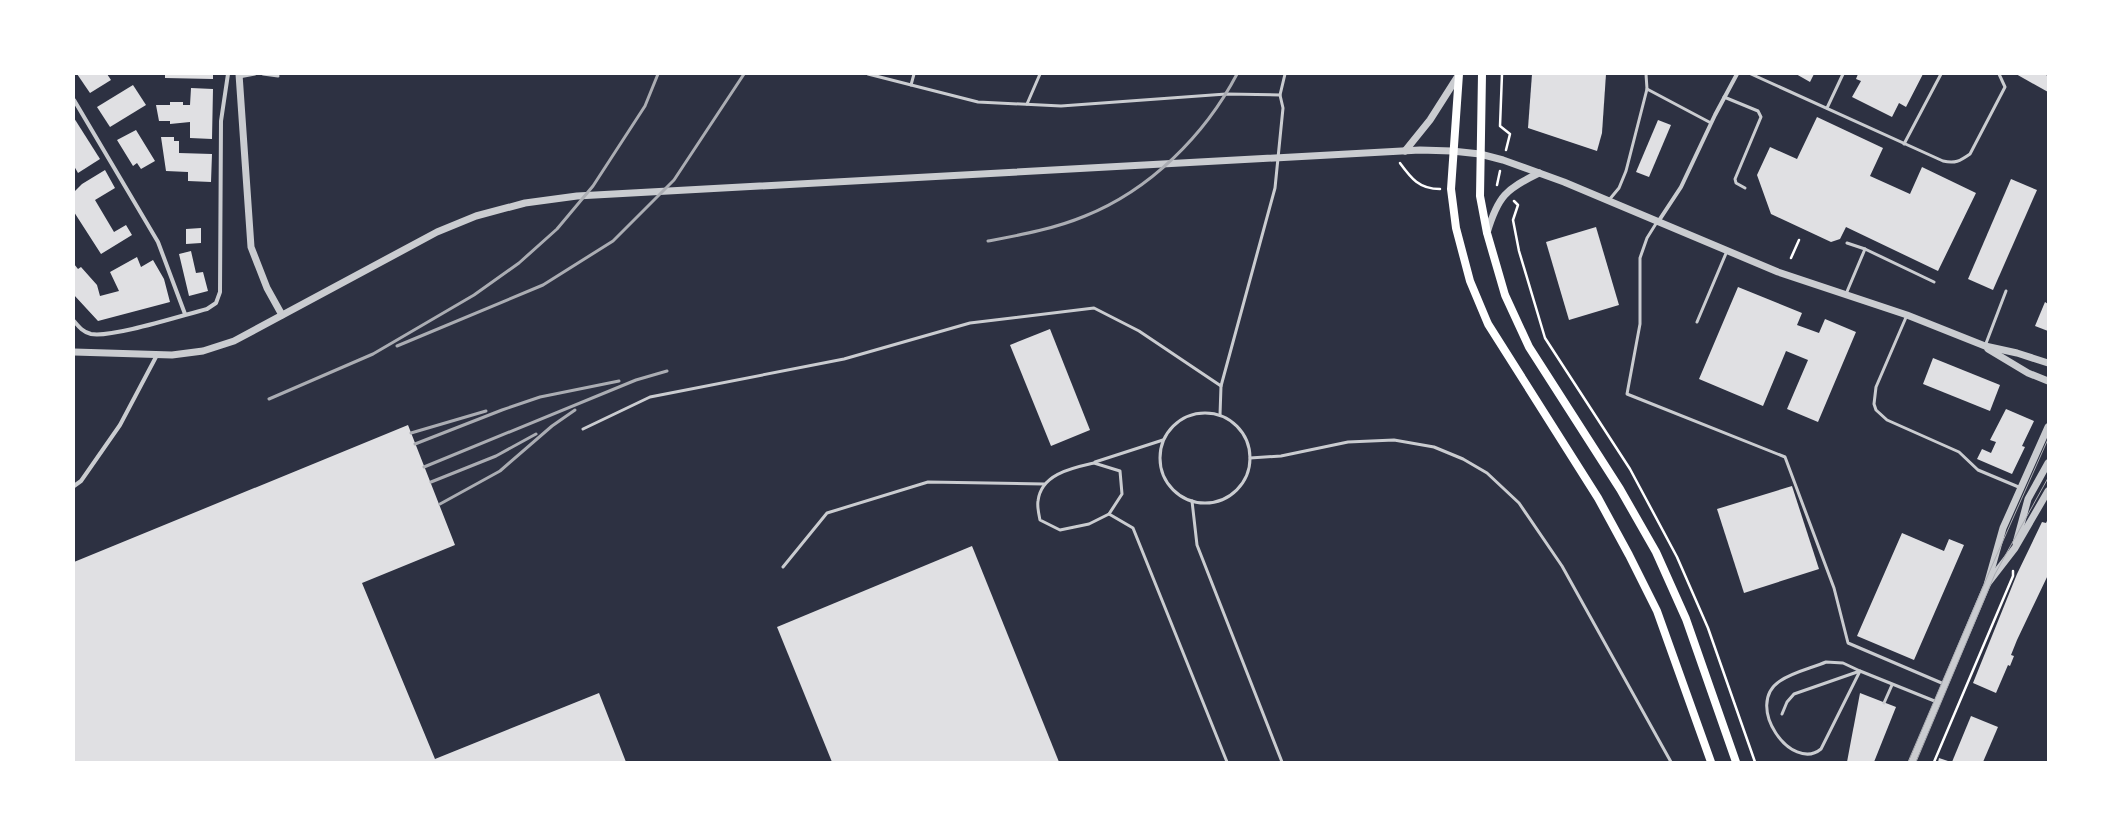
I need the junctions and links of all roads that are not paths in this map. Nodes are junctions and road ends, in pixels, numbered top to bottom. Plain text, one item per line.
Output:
1 (228, 74) edge
2 (255, 74) edge
3 (263, 74) edge
4 (868, 74) edge
5 (914, 74) edge
6 (1040, 74) edge
7 (1285, 74) edge
8 (1482, 74) edge
9 (1646, 74) edge
10 (1736, 74) edge
11 (1751, 74) edge
12 (1843, 74) edge
13 (1941, 74) edge
14 (1999, 74) edge
15 (1458, 75) edge
16 (239, 76) edge
17 (278, 76) dead end
18 (911, 85) junction
19 (1648, 89) junction
20 (1280, 95) junction
21 (1724, 97) junction
22 (74, 100) edge
23 (1027, 104) junction
24 (1827, 108) junction
25 (1711, 124) junction
26 (1904, 144) junction
27 (1405, 151) junction
28 (1452, 151) junction
29 (1480, 154) junction
30 (1540, 173) junction
31 (1745, 188) dead end
32 (1608, 201) junction
33 (1657, 222) junction
34 (1487, 233) junction
35 (1847, 243) dead end
36 (1866, 249) junction
37 (1726, 251) junction
38 (1934, 282) dead end
39 (2006, 291) dead end
40 (1846, 294) junction
41 (185, 314) junction
42 (282, 315) junction
43 (1907, 315) junction
44 (74, 321) edge
45 (1697, 322) dead end
46 (1985, 346) junction
47 (74, 352) edge
48 (157, 355) junction
49 (2048, 363) edge
50 (2048, 381) edge
51 (1221, 386) junction
52 (1220, 415) junction
53 (2048, 427) edge
54 (583, 430) dead end
55 (1163, 440) junction
56 (1250, 458) junction
57 (1094, 463) junction
58 (2048, 463) edge
59 (1044, 484) junction
60 (74, 486) edge
61 (2020, 488) junction
62 (2048, 491) edge
63 (1192, 501) junction
64 (1109, 514) junction
65 (2015, 548) junction
66 (783, 567) dead end
67 (1987, 585) junction
68 (1860, 671) junction
69 (1945, 684) junction
70 (1892, 685) junction
71 (1884, 702) dead end
72 (1937, 702) junction
73 (1782, 714) dead end
74 (1227, 762) edge
75 (1282, 762) edge
76 (1671, 762) edge
77 (1711, 762) edge
78 (1736, 762) edge
79 (1912, 762) edge

1 - 41 street
2 - 16 lane
3 - 17 lane
4 - 18 lane
5 - 18 lane
6 - 23 lane
7 - 20 lane
8 - 29 main road
9 - 19 lane
10 - 21 street
11 - 24 lane
12 - 24 lane
13 - 26 lane
14 - 26 lane
15 - 27 street
15 - 28 main road
16 - 42 street
18 - 23 lane
19 - 25 lane
19 - 32 lane
20 - 23 lane
20 - 51 lane
21 - 25 street
21 - 31 lane
22 - 41 street
24 - 26 lane
25 - 33 street
27 - 28 street
27 - 42 street
28 - 29 street
28 - 77 main road
29 - 30 street
29 - 34 main road
30 - 32 street
30 - 34 street
32 - 33 street
33 - 37 street
33 - 69 lane
34 - 78 main road
35 - 36 lane
36 - 38 lane
36 - 40 lane
37 - 40 street
37 - 45 lane
39 - 46 lane
40 - 43 street
41 - 44 street
42 - 48 street
43 - 46 street
43 - 61 lane
46 - 49 street
46 - 50 street
47 - 48 street
48 - 60 street
51 - 52 lane
51 - 54 lane
52 - 55 lane
52 - 56 lane
53 - 61 street
55 - 57 lane
55 - 63 lane
56 - 63 lane
56 - 76 lane
57 - 59 lane
57 - 64 lane
58 - 65 street
59 - 64 lane
59 - 66 lane
61 - 67 street
62 - 65 street
63 - 75 lane
64 - 74 lane
65 - 67 street
67 - 69 street
68 - 68 lane
68 - 70 lane
68 - 73 lane
69 - 72 street
70 - 71 lane
70 - 72 lane
72 - 79 street

